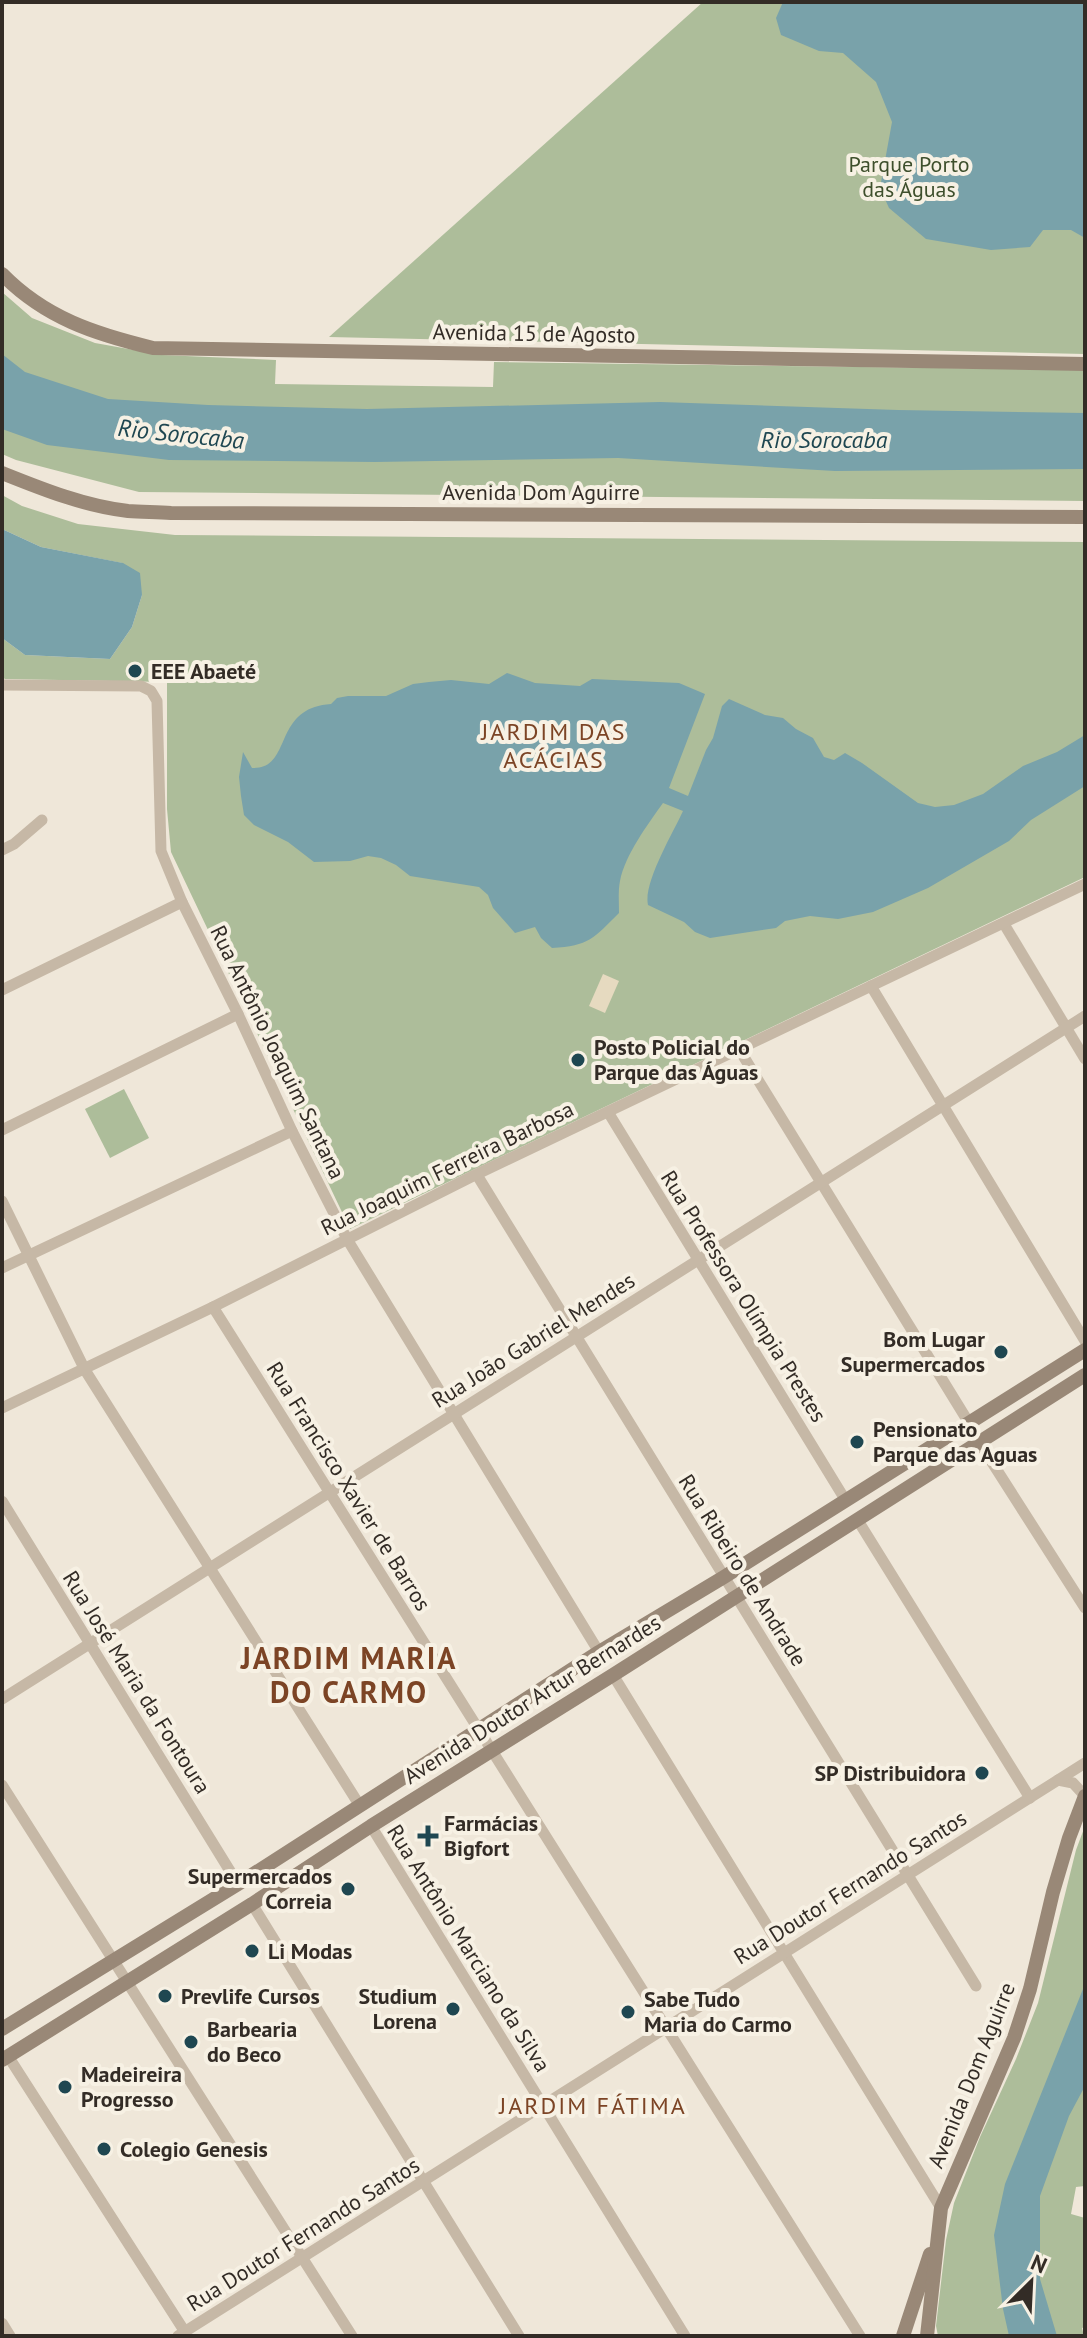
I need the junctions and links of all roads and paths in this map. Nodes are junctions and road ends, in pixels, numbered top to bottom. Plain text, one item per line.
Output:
1 (2, 274) edge
2 (1085, 364) edge
3 (2, 473) edge
4 (1085, 517) edge
5 (2, 685) edge
6 (42, 820) dead end
7 (2, 850) edge
8 (1085, 884) edge
9 (182, 902) junction
10 (1004, 924) junction
11 (871, 986) junction
12 (2, 990) edge
13 (238, 1014) junction
14 (1085, 1016) edge
15 (1066, 1028) junction
16 (739, 1049) junction
17 (1085, 1059) edge
18 (942, 1105) junction
19 (608, 1112) junction
20 (2, 1130) edge
21 (292, 1131) junction
22 (477, 1175) junction
23 (821, 1182) junction
24 (2, 1201) edge
25 (347, 1239) junction
26 (29, 1255) junction
27 (698, 1260) junction
28 (2, 1268) edge
29 (213, 1307) junction
30 (576, 1336) junction
31 (1085, 1341) edge
32 (1085, 1350) edge
33 (85, 1370) junction
34 (1085, 1375) edge
35 (2, 1408) edge
36 (454, 1414) junction
37 (969, 1423) junction
38 (979, 1442) junction
39 (329, 1493) junction
40 (2, 1501) edge
41 (846, 1501) junction
42 (857, 1519) junction
43 (210, 1568) junction
44 (724, 1577) junction
45 (736, 1597) junction
46 (1085, 1608) edge
47 (90, 1643) junction
48 (599, 1652) junction
49 (613, 1675) junction
50 (2, 1699) edge
51 (478, 1730) junction
52 (491, 1750) junction
53 (1085, 1763) edge
54 (1058, 1780) junction
55 (2, 1785) edge
56 (1085, 1796) edge
57 (1030, 1798) junction
58 (360, 1806) junction
59 (371, 1826) junction
60 (907, 1875) junction
61 (238, 1884) junction
62 (252, 1904) junction
63 (784, 1953) junction
64 (114, 1960) junction
65 (127, 1981) junction
66 (976, 1986) dead end
67 (667, 2027) junction
68 (2, 2029) edge
69 (5, 2058) edge
70 (543, 2105) junction
71 (424, 2181) junction
72 (941, 2208) junction
73 (937, 2231) junction
74 (302, 2257) junction
75 (2, 2323) edge
76 (181, 2334) edge
77 (10, 2336) edge
78 (352, 2336) edge
79 (519, 2336) edge
80 (685, 2336) edge
81 (860, 2336) edge
82 (903, 2336) edge
83 (927, 2336) edge

1 - 2 main road, Avenida 15 de Agosto
3 - 4 main road, Avenida Dom Aguirre
5 - 9 street, Rua Antônio Joaquim Santana
6 - 7 street
8 - 10 street, Rua Joaquim Ferreira Barbosa
9 - 12 street
9 - 13 street, Rua Antônio Joaquim Santana
10 - 11 street, Rua Joaquim Ferreira Barbosa
10 - 15 street
11 - 16 street, Rua Joaquim Ferreira Barbosa
11 - 18 street
13 - 20 street
13 - 21 street, Rua Antônio Joaquim Santana
14 - 15 street, Rua João Gabriel Mendes
15 - 17 street
15 - 18 street, Rua João Gabriel Mendes
16 - 19 street, Rua Joaquim Ferreira Barbosa
16 - 23 street
18 - 23 street, Rua João Gabriel Mendes
18 - 31 street
19 - 22 street, Rua Joaquim Ferreira Barbosa
19 - 27 street, Rua Professora Olímpia Prestes
21 - 25 street, Rua Antônio Joaquim Santana
21 - 26 street
22 - 25 street, Rua Joaquim Ferreira Barbosa
22 - 30 street, Rua Ribeiro de Andrade
23 - 27 street, Rua João Gabriel Mendes
23 - 37 street
24 - 26 street
25 - 29 street, Rua Joaquim Ferreira Barbosa
25 - 36 street, Rua Antônio Joaquim Santana
26 - 28 street
26 - 33 street
27 - 30 street, Rua João Gabriel Mendes
27 - 41 street, Rua Professora Olímpia Prestes
29 - 33 street, Rua Joaquim Ferreira Barbosa
29 - 39 street, Rua Francisco Xavier de Barros
30 - 36 street, Rua João Gabriel Mendes
30 - 44 street, Rua Ribeiro de Andrade
32 - 37 main road, Avenida Doutor Artur Bernardes
33 - 35 street, Rua Joaquim Ferreira Barbosa
33 - 43 street
34 - 38 main road, Avenida Doutor Artur Bernardes
36 - 39 street, Rua João Gabriel Mendes
36 - 48 street, Rua Antônio Joaquim Santana
37 - 41 main road, Avenida Doutor Artur Bernardes
38 - 42 main road, Avenida Doutor Artur Bernardes
38 - 46 street
39 - 43 street, Rua João Gabriel Mendes
39 - 51 street, Rua Francisco Xavier de Barros
40 - 47 street, Rua José Maria da Fontoura
41 - 44 main road, Avenida Doutor Artur Bernardes
42 - 45 main road, Avenida Doutor Artur Bernardes
42 - 57 street
43 - 47 street, Rua João Gabriel Mendes
43 - 58 street
44 - 45 street, Rua Ribeiro de Andrade
44 - 48 main road, Avenida Doutor Artur Bernardes
45 - 49 main road, Avenida Doutor Artur Bernardes
45 - 60 street, Rua Ribeiro de Andrade
47 - 50 street, Rua João Gabriel Mendes
47 - 61 street, Rua José Maria da Fontoura
48 - 51 main road, Avenida Doutor Artur Bernardes
49 - 52 main road, Avenida Doutor Artur Bernardes
49 - 63 street
51 - 52 street, Rua Francisco Xavier de Barros
51 - 58 main road, Avenida Doutor Artur Bernardes
52 - 59 main road, Avenida Doutor Artur Bernardes
52 - 67 street, Rua Francisco Xavier de Barros
53 - 54 street, Rua Doutor Fernando Santos
54 - 56 street
54 - 57 street, Rua Doutor Fernando Santos
55 - 64 street
56 - 72 main road, Avenida Dom Aguirre
57 - 60 street, Rua Doutor Fernando Santos
58 - 61 main road, Avenida Doutor Artur Bernardes
59 - 62 main road, Avenida Doutor Artur Bernardes
59 - 70 street, Rua Antônio Marciano da Silva
60 - 63 street, Rua Doutor Fernando Santos
60 - 66 street, Rua Ribeiro de Andrade
61 - 64 main road, Avenida Doutor Artur Bernardes
62 - 65 main road, Avenida Doutor Artur Bernardes
62 - 71 street
63 - 67 street, Rua Doutor Fernando Santos
63 - 72 street
64 - 65 street
64 - 68 main road, Avenida Doutor Artur Bernardes
65 - 69 main road, Avenida Doutor Artur Bernardes
65 - 74 street
67 - 70 street, Rua Doutor Fernando Santos
67 - 81 street, Rua Francisco Xavier de Barros
69 - 76 street
70 - 71 street, Rua Doutor Fernando Santos
70 - 80 street, Rua Antônio Marciano da Silva
71 - 74 street, Rua Doutor Fernando Santos
71 - 79 street
72 - 73 main road, Avenida Dom Aguirre
73 - 82 main road, Avenida Dom Aguirre
73 - 83 main road, Avenida Dom Aguirre
74 - 76 street, Rua Doutor Fernando Santos
74 - 78 street
75 - 77 street

